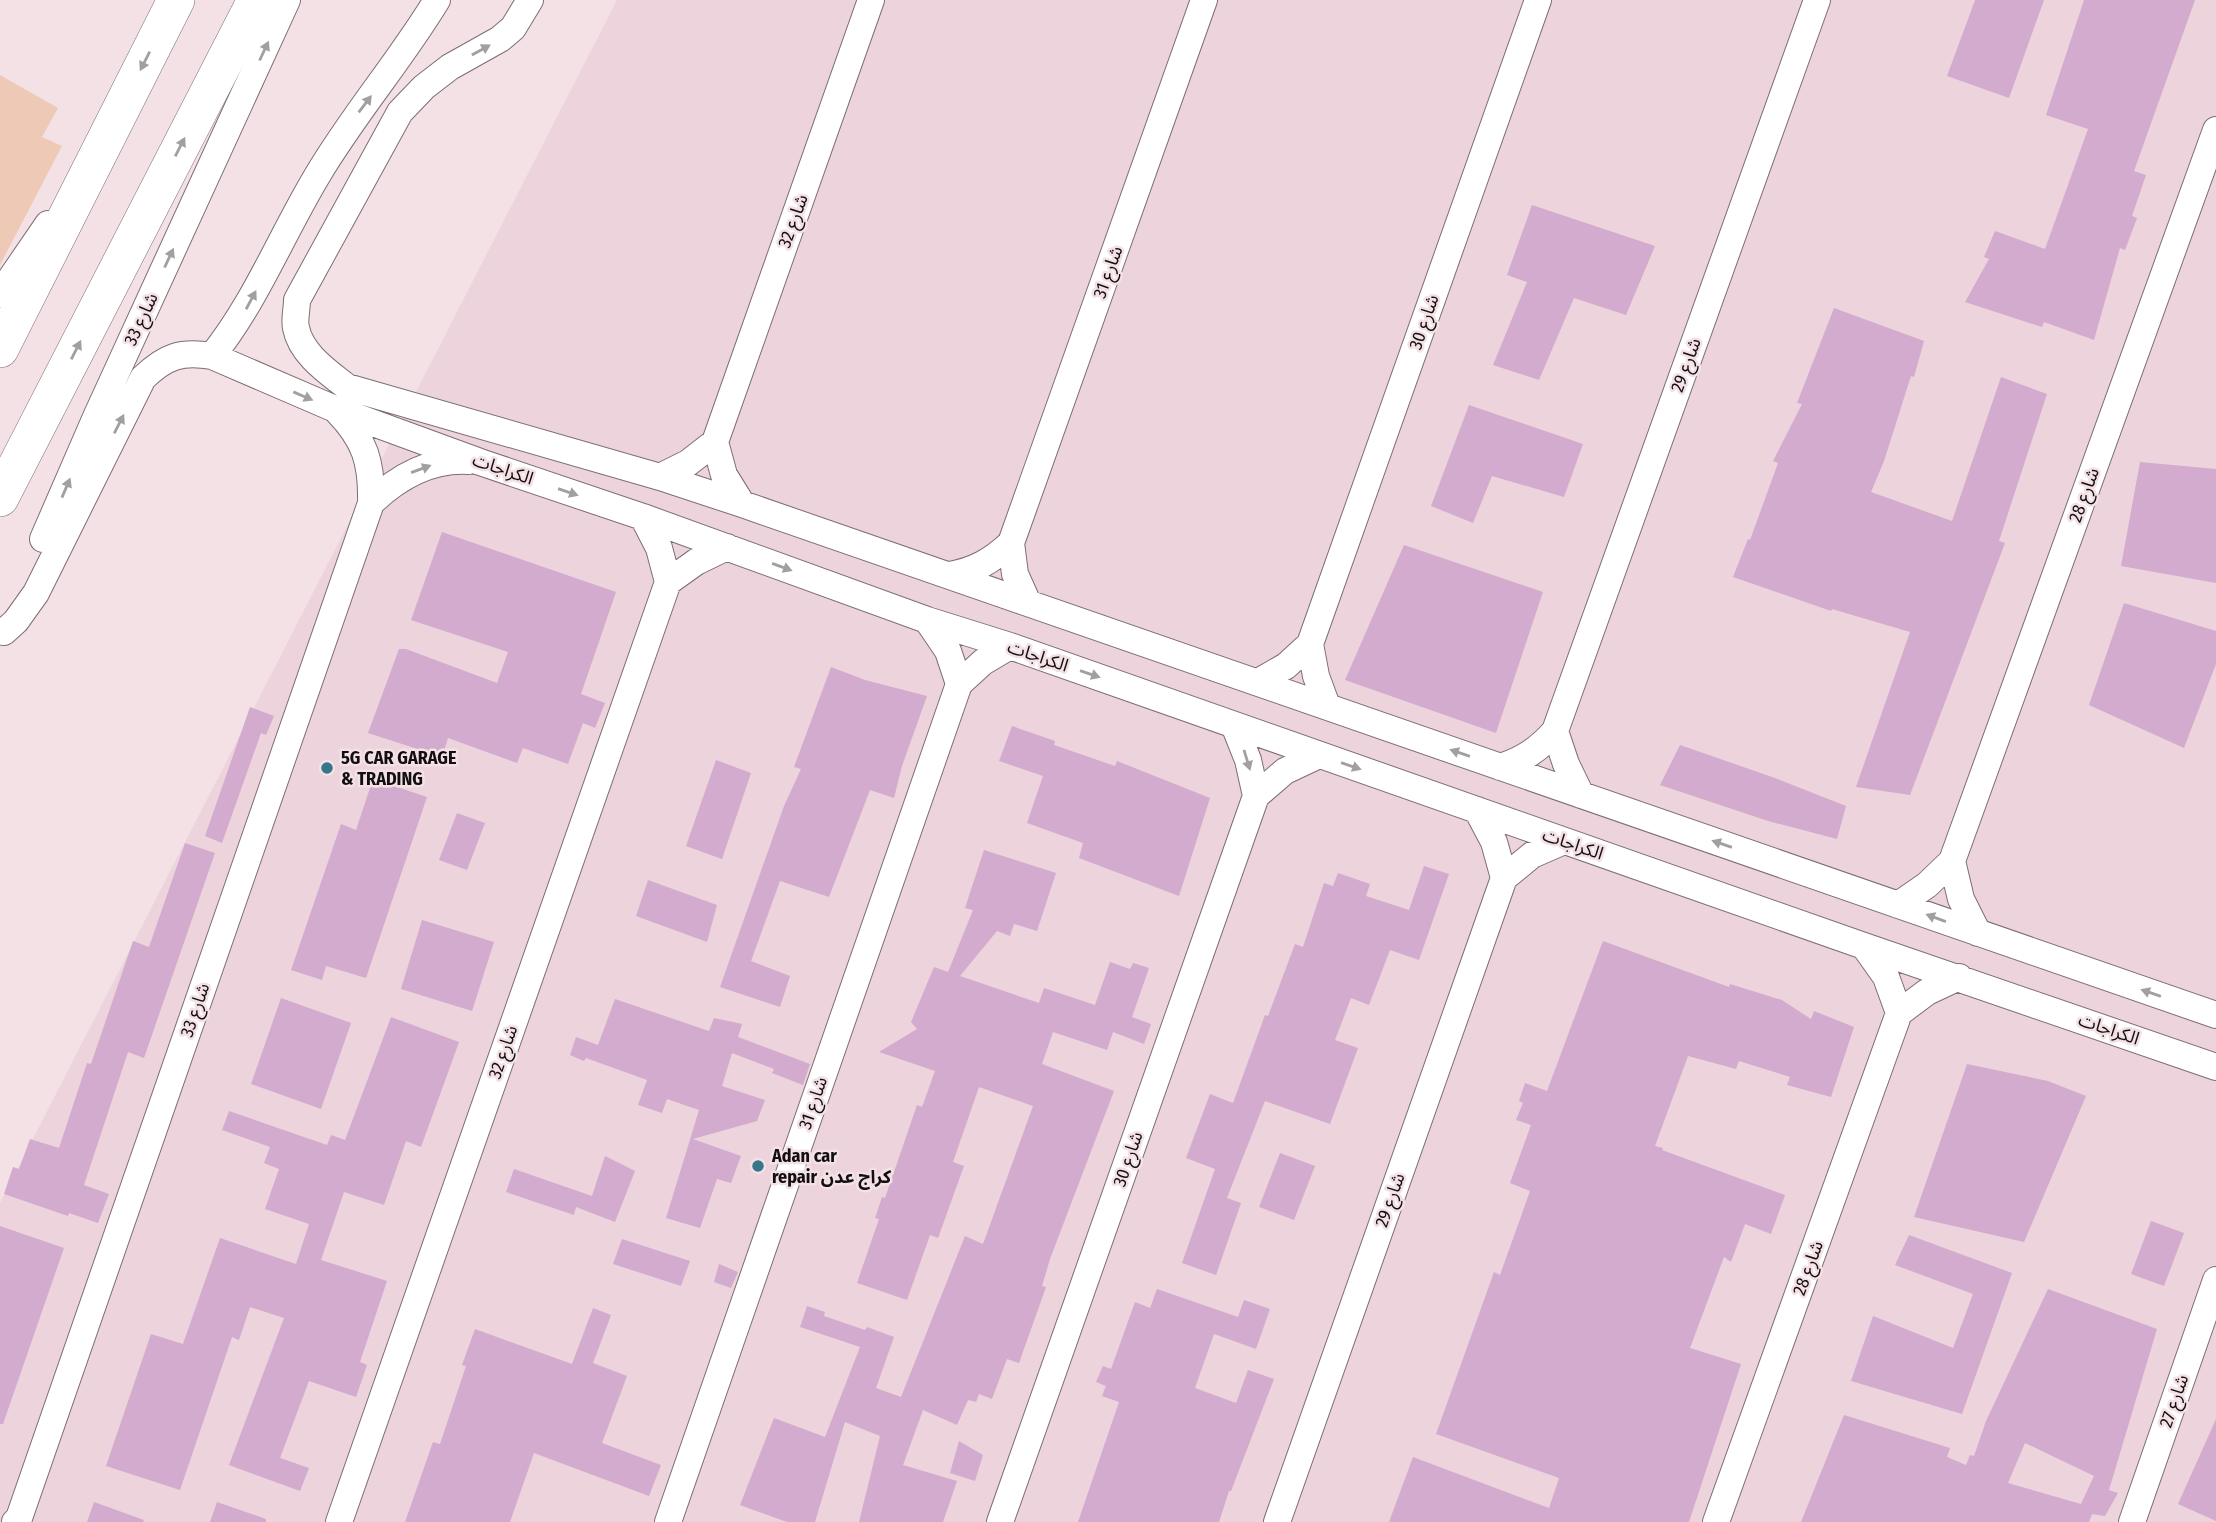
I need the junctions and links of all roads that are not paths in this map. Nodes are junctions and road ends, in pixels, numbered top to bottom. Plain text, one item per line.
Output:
1 (176, 0) edge
2 (256, 0) edge
3 (287, 0) edge
4 (438, 0) edge
5 (530, 0) edge
6 (871, 0) edge
7 (1204, 0) edge
8 (1538, 0) edge
9 (1817, 0) edge
10 (2216, 130) edge
11 (91, 166) junction
12 (0, 294) edge
13 (0, 349) edge
14 (212, 356) junction
15 (335, 410) junction
16 (715, 442) junction
17 (480, 462) junction
18 (660, 477) junction
19 (0, 498) edge
20 (371, 503) junction
21 (742, 504) junction
22 (643, 517) junction
23 (1011, 543) junction
24 (727, 547) junction
25 (949, 575) junction
26 (668, 582) junction
27 (1028, 603) junction
28 (927, 620) junction
29 (2, 636) edge
30 (1310, 645) junction
31 (1010, 646) junction
32 (1258, 682) junction
33 (959, 684) junction
34 (1327, 706) junction
35 (1234, 725) junction
36 (1555, 731) junction
37 (1319, 754) junction
38 (1500, 766) junction
39 (1581, 795) junction
40 (1256, 796) junction
41 (1477, 810) junction
42 (1564, 841) junction
43 (1952, 861) junction
44 (1504, 878) junction
45 (1898, 905) junction
46 (1978, 933) junction
47 (1864, 946) junction
48 (1959, 977) junction
49 (1899, 1013) junction
50 (2216, 1015) edge
51 (2216, 1067) edge
52 (2216, 1280) edge
53 (18, 1521) edge
54 (339, 1522) edge
55 (668, 1522) edge
56 (1000, 1522) edge
57 (1276, 1522) edge
58 (1716, 1522) edge
59 (2132, 1522) edge

1 -> 11 highway
19 -> 2 highway
29 -> 3 street, شارع 33
14 -> 4 street
18 -> 5 street, الكراجات
6 - 16 street, شارع 32
7 - 23 street, شارع 31
8 - 30 street, شارع 30
9 - 36 street, شارع 29
10 - 43 street, شارع 28
11 - 12 street
11 - 13 highway
14 -> 15 street, الكراجات
29 -> 14 street, الكراجات
15 - 17 street, الكراجات
15 - 20 street, شارع 33
16 - 18 street
16 - 21 street
20 -> 17 street
17 -> 22 street, الكراجات
18 - 21 street, الكراجات
20 - 53 street, شارع 33
21 - 25 street, الكراجات
22 - 24 street, الكراجات
22 - 26 street
23 - 25 street
23 - 27 street, شارع 31
24 - 26 street
24 -> 28 street, الكراجات
25 - 27 street, الكراجات
26 - 54 street, شارع 32
27 - 32 street, الكراجات
28 - 31 street, الكراجات
28 - 33 street
30 - 32 street
30 - 34 street
31 - 33 street
31 -> 35 street, الكراجات
32 - 34 street, الكراجات
33 - 55 street, شارع 31
38 -> 34 street, الكراجات
35 - 37 street, الكراجات
35 -> 40 street
36 - 38 street, شارع 29
36 - 39 street
37 - 40 street, شارع 30
37 -> 41 street, الكراجات
38 - 39 street, الكراجات
45 -> 39 street, الكراجات
40 - 56 street, شارع 30
41 - 42 street, الكراجات
41 - 44 street
42 - 44 street
42 - 47 street, الكراجات
43 - 45 street, شارع 28
43 - 46 street
44 - 57 street, شارع 29
46 -> 45 street, الكراجات
50 -> 46 street, الكراجات
47 - 48 street, الكراجات
47 - 49 street
48 - 49 street
48 - 51 street, الكراجات
49 - 58 street, شارع 28
52 - 59 street, شارع 27

